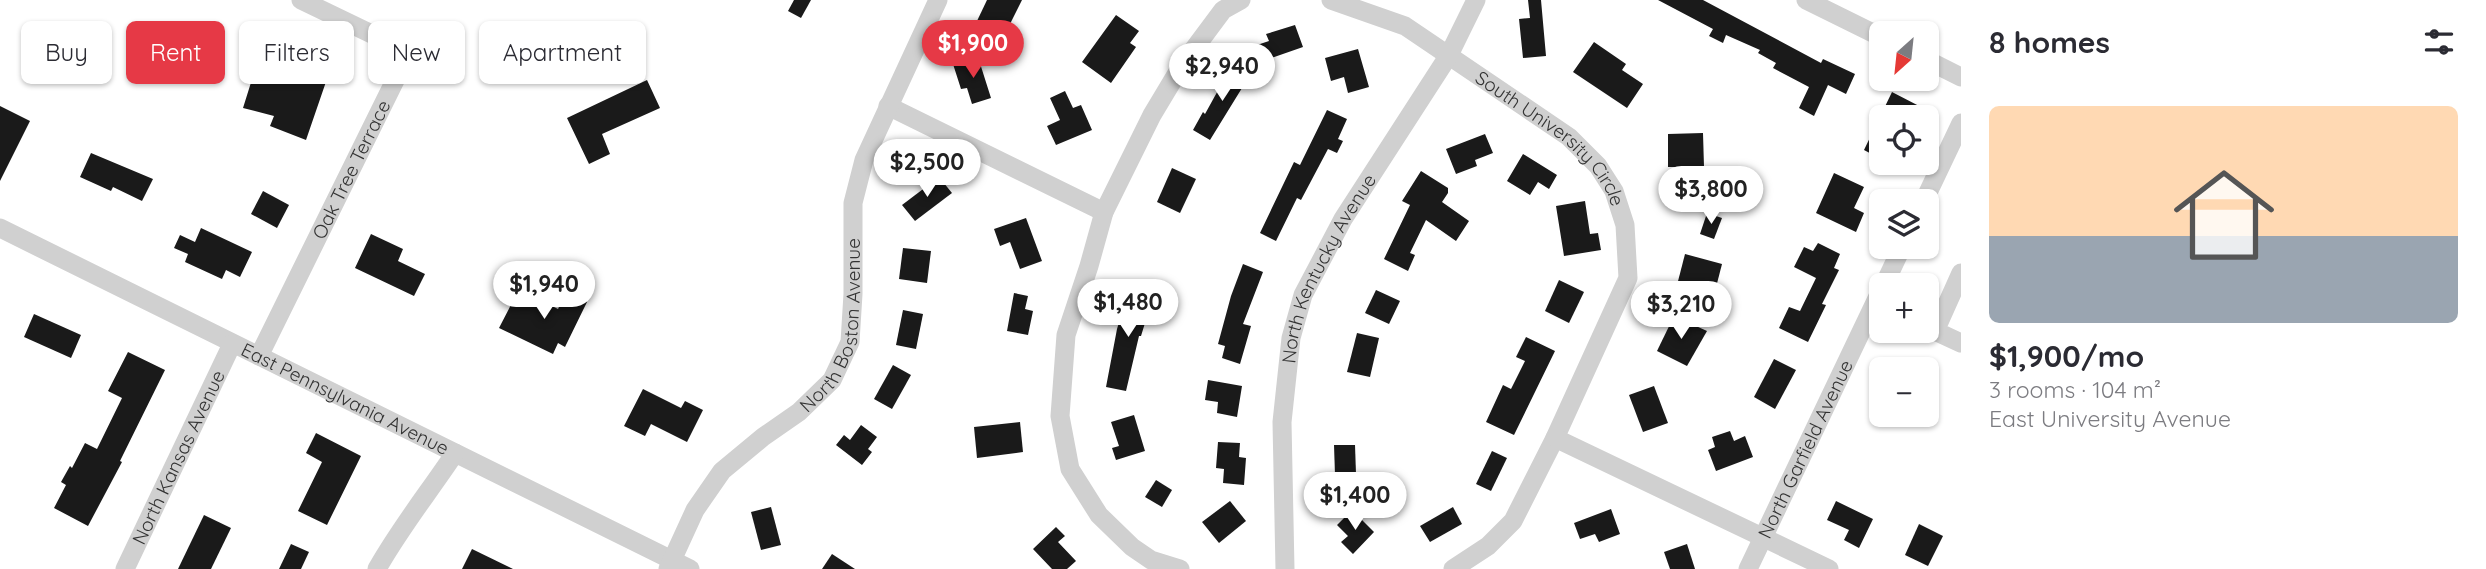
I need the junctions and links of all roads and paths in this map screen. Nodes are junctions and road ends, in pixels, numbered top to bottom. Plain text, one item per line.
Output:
1 (301, 0) edge
2 (938, 0) edge
3 (1241, 0) edge
4 (1331, 0) edge
5 (1476, 0) edge
6 (1806, 0) edge
7 (1869, 31) edge
8 (1449, 55) junction
9 (1939, 66) edge
10 (1961, 77) edge
11 (888, 106) junction
12 (1961, 123) edge
13 (1930, 189) edge
14 (1104, 212) junction
15 (0, 228) edge
16 (1961, 273) edge
17 (1869, 315) edge
18 (1961, 343) edge
19 (232, 344) junction
20 (259, 356) junction
21 (1555, 438) junction
22 (455, 453) junction
23 (1763, 537) junction
24 (677, 566) edge
25 (125, 569) edge
26 (377, 569) edge
27 (1180, 569) edge
28 (1285, 569) edge
29 (1453, 569) edge
30 (1748, 569) edge
31 (1829, 569) edge

1 - 20 street, Oak Tree Terrace
2 - 11 street, North Boston Avenue
3 - 14 street
4 - 8 street, South University Circle
5 - 8 street, North Kentucky Avenue
6 - 7 street
8 - 21 street, South University Circle
8 - 28 street, North Kentucky Avenue
9 - 10 street
11 - 14 street
11 - 24 street, North Boston Avenue
12 - 13 street
14 - 27 street
15 - 19 street, East Pennsylvania Avenue
16 - 18 street
17 - 23 street, North Garfield Avenue
19 - 20 street, East Pennsylvania Avenue
19 - 25 street, North Kansas Avenue
20 - 22 street, East Pennsylvania Avenue
21 - 23 street
21 - 29 street, South University Circle
22 - 24 street, East Pennsylvania Avenue
22 - 26 street
23 - 30 street, North Garfield Avenue
23 - 31 street

